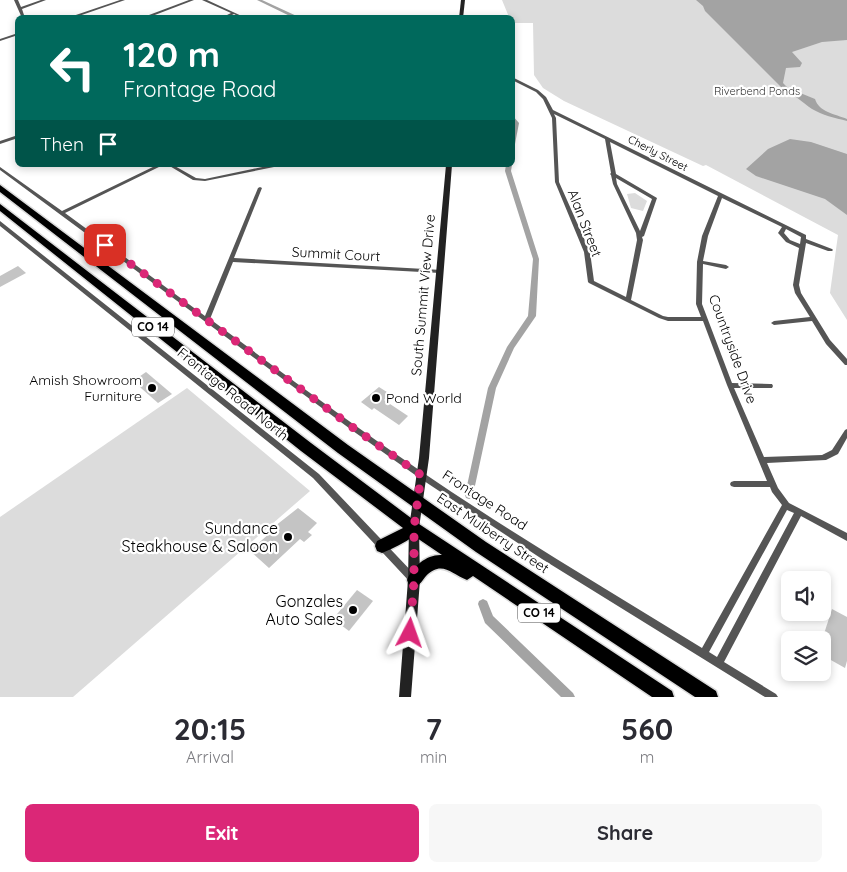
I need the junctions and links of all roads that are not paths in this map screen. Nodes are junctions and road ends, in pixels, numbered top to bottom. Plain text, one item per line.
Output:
1 (16, 0) edge
2 (44, 0) edge
3 (123, 0) edge
4 (192, 0) edge
5 (204, 0) edge
6 (463, 0) edge
7 (20, 8) junction
8 (234, 13) junction
9 (23, 15) edge
10 (77, 15) edge
11 (150, 15) edge
12 (229, 15) edge
13 (238, 15) edge
14 (462, 15) edge
15 (15, 35) edge
16 (0, 40) edge
17 (515, 80) edge
18 (551, 111) junction
19 (15, 137) edge
20 (607, 138) junction
21 (0, 143) edge
22 (157, 167) edge
23 (174, 167) edge
24 (262, 167) edge
25 (449, 167) edge
26 (0, 168) edge
27 (612, 174) junction
28 (0, 188) edge
29 (260, 188) dead end
30 (721, 195) junction
31 (0, 207) edge
32 (62, 213) junction
33 (1, 226) edge
34 (785, 227) junction
35 (803, 238) junction
36 (640, 240) junction
37 (802, 247) junction
38 (830, 250) dead end
39 (230, 260) junction
40 (700, 262) junction
41 (726, 267) dead end
42 (440, 270) junction
43 (628, 300) junction
44 (206, 319) junction
45 (704, 319) junction
46 (814, 319) junction
47 (774, 323) dead end
48 (847, 364) edge
49 (730, 385) junction
50 (770, 386) dead end
51 (847, 432) edge
52 (763, 460) junction
53 (421, 475) junction
54 (734, 484) dead end
55 (772, 484) junction
56 (418, 503) junction
57 (786, 505) junction
58 (799, 512) junction
59 (414, 528) junction
60 (847, 537) edge
61 (382, 546) junction
62 (414, 580) junction
63 (520, 600) junction
64 (704, 654) junction
65 (718, 664) junction
66 (405, 697) edge
67 (666, 697) edge
68 (710, 697) edge
69 (773, 697) edge

1 - 7 street
2 - 7 street
3 - 10 street
4 - 11 street
5 - 8 street
6 - 14 street
7 - 9 street
8 - 12 street
8 - 13 street
15 - 16 street
17 - 18 street, Cherly Street
18 - 20 street, Cherly Street
18 - 43 street, Alan Street
19 - 21 street
20 - 27 street
20 - 30 street, Cherly Street
22 - 32 street
23 - 24 street
25 - 42 street, South Summit View Drive
26 - 32 street, Frontage Road
27 - 36 street
27 - 36 street
28 - 56 highway, East Mulberry Street / CO 14
29 - 39 street
30 - 34 street, Cherly Street
30 - 40 street, Countryside Drive
31 - 59 highway, CO 14
32 - 44 street, Frontage Road
33 - 61 street, Frontage Road North
34 - 35 street, Cherly Street
34 - 37 street
35 - 37 street
35 - 38 street, Cherly Street
36 - 43 street
37 - 46 street
39 - 42 street, Summit Court
39 - 44 street
40 - 41 street
40 - 45 street, Countryside Drive
42 - 53 street, South Summit View Drive
43 - 45 street, Alan Street
44 - 53 street, Frontage Road
45 - 49 street, Countryside Drive
46 - 47 street
46 - 48 street
49 - 50 street
49 - 52 street, Countryside Drive
51 - 52 street
52 - 55 street, Countryside Drive
53 - 56 street, South Summit View Drive
53 - 64 street, Frontage Road
54 - 55 street
55 - 57 street, Countryside Drive
56 - 59 street, South Summit View Drive
56 - 68 highway, East Mulberry Street / CO 14
57 - 58 street, Countryside Drive
57 - 64 street
58 - 60 street, Countryside Drive
58 - 65 street
59 - 61 highway
59 - 62 street, South Summit View Drive
59 - 63 highway, CO 14
61 - 62 street, Frontage Road North
62 - 63 highway
62 - 66 street, South Summit View Drive
63 - 67 highway, CO 14
64 - 65 street, Frontage Road
65 - 69 street, Frontage Road

